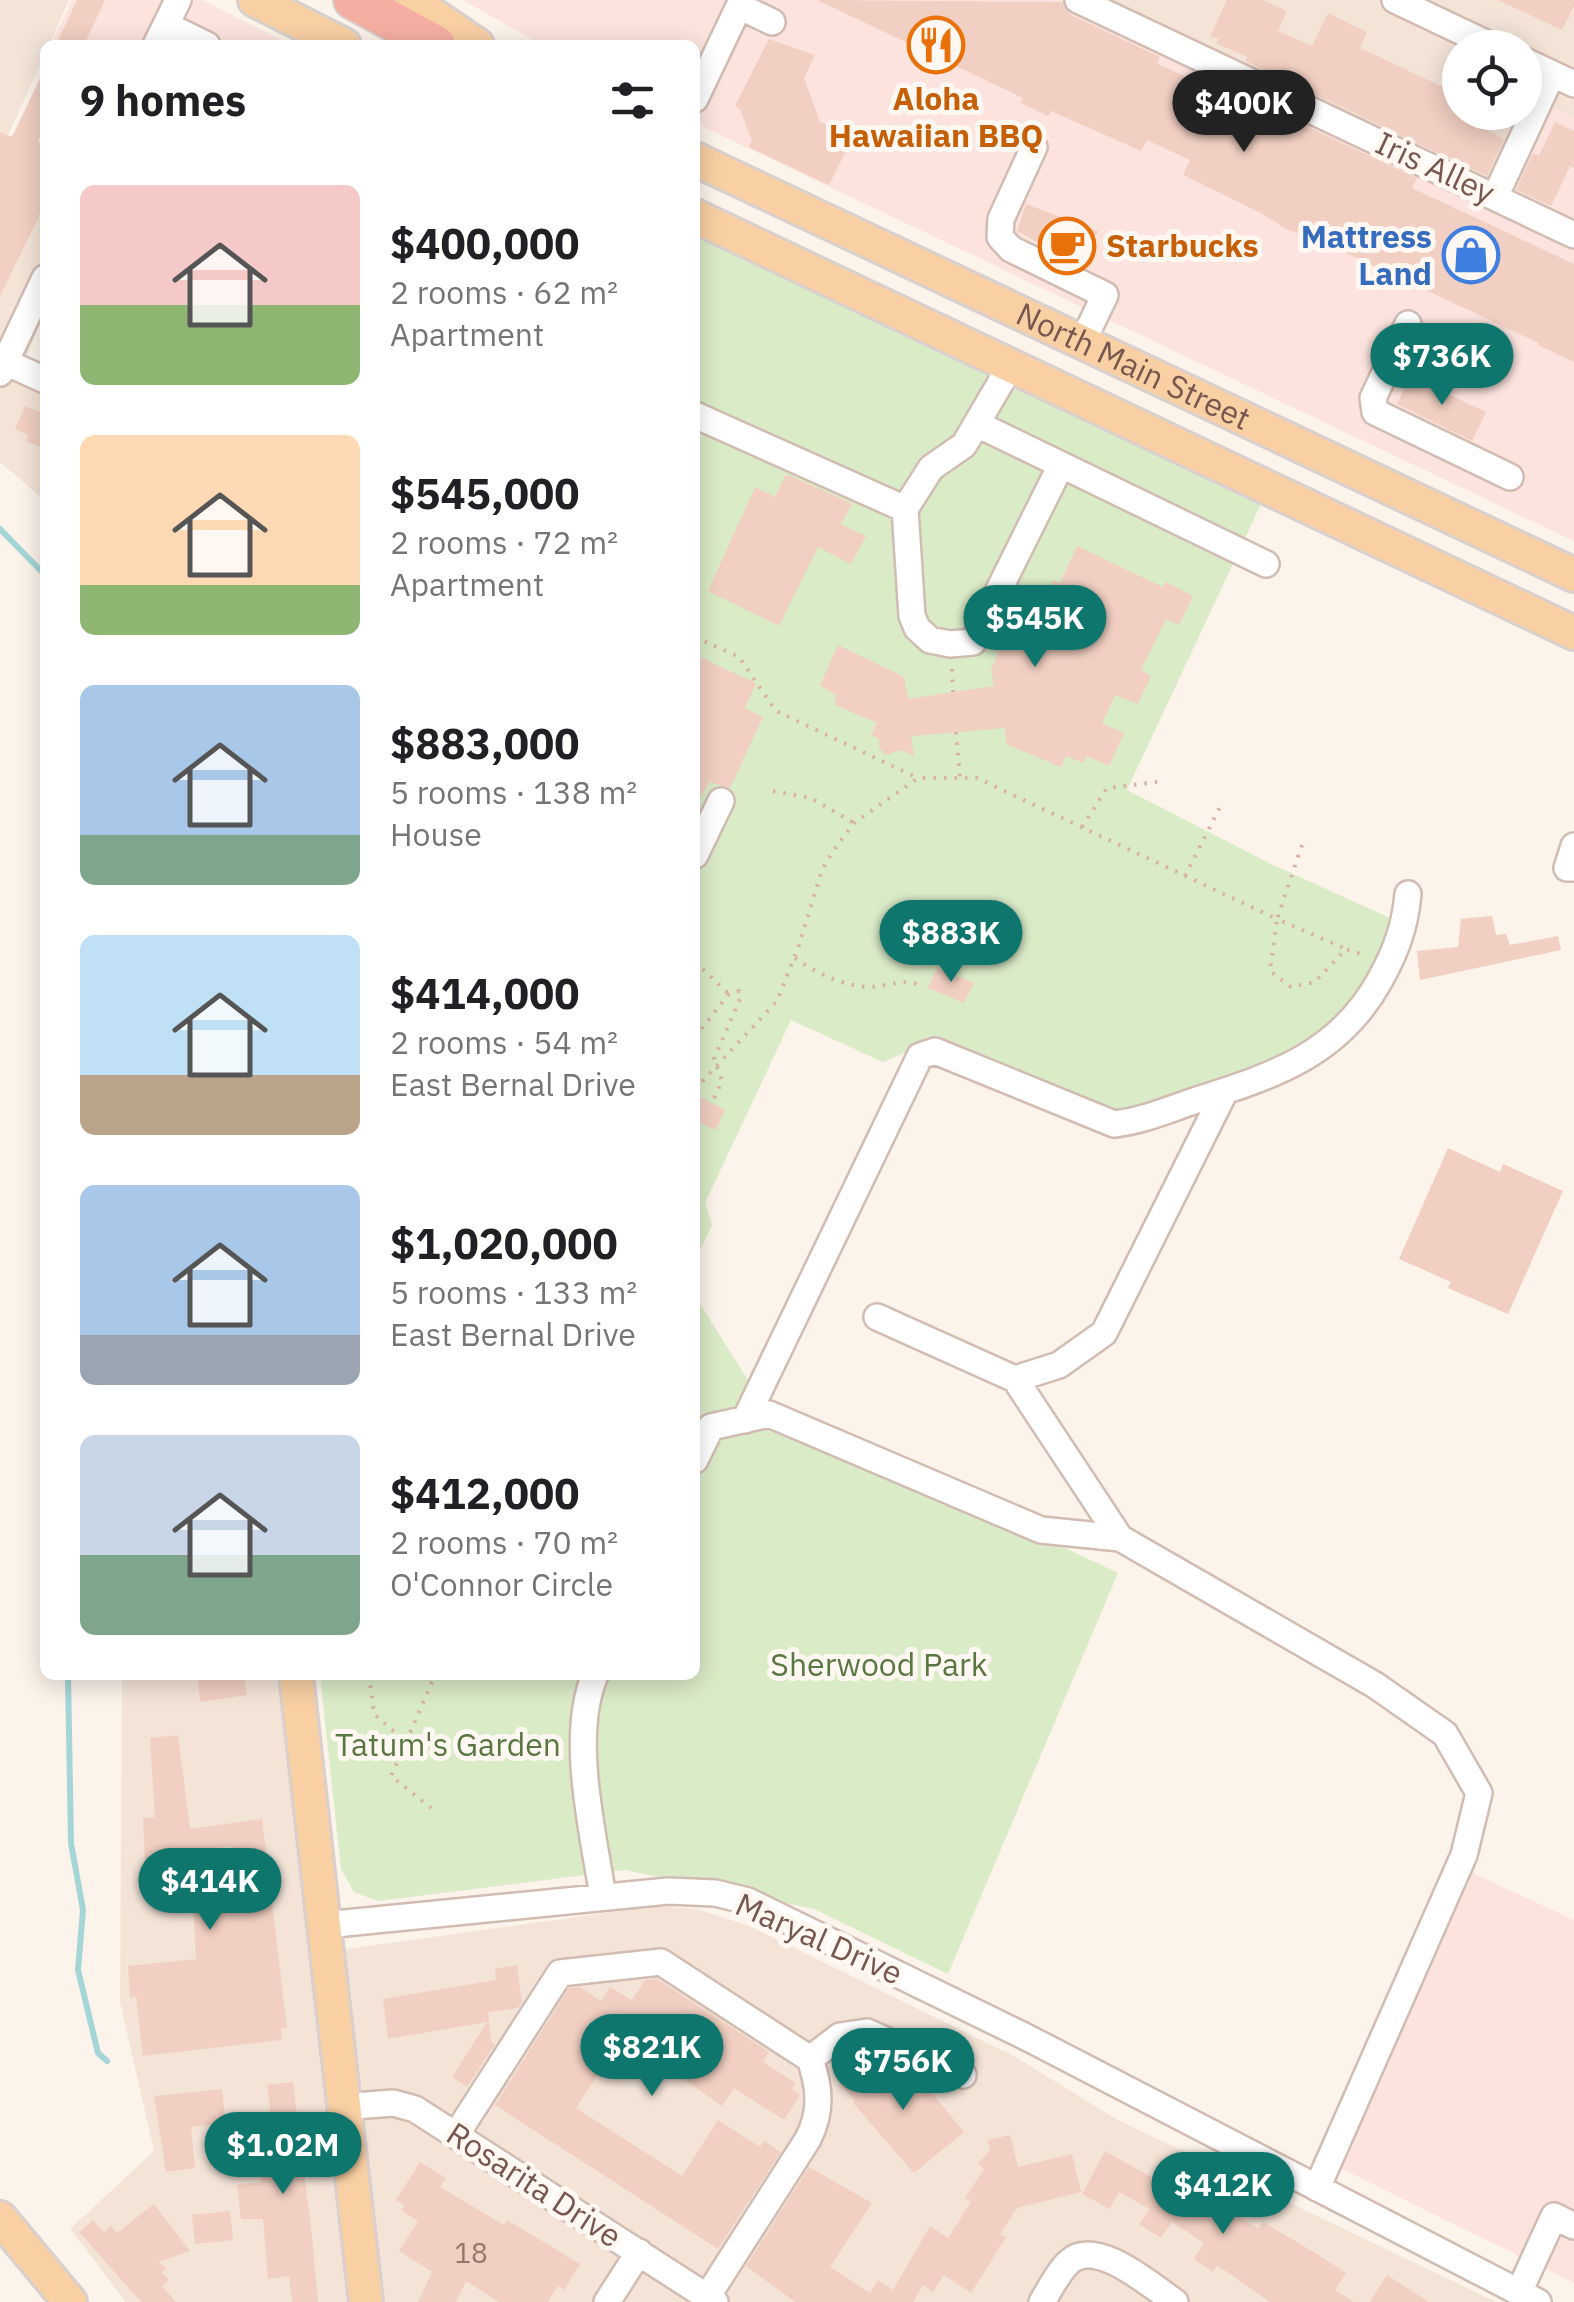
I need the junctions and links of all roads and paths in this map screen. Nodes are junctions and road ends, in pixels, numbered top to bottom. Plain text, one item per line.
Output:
1 (178, 0) edge
2 (255, 0) edge
3 (354, 0) edge
4 (411, 0) edge
5 (1078, 0) edge
6 (1395, 0) edge
7 (741, 3) edge
8 (772, 22) dead end
9 (1458, 30) edge
10 (161, 35) edge
11 (334, 40) edge
12 (427, 40) edge
13 (470, 40) edge
14 (1563, 79) edge
15 (700, 89) edge
16 (1034, 147) dead end
17 (700, 160) edge
18 (1495, 196) junction
19 (700, 218) edge
20 (1574, 234) edge
21 (40, 289) edge
22 (1408, 324) dead end
23 (1082, 342) junction
24 (1012, 365) junction
25 (3, 368) edge
26 (40, 379) edge
27 (700, 416) edge
28 (977, 424) junction
29 (1061, 464) junction
30 (1510, 477) dead end
31 (905, 509) junction
32 (1266, 564) dead end
33 (1574, 576) edge
34 (1574, 633) edge
35 (700, 639) edge
36 (956, 732) dead end
37 (960, 777) junction
38 (918, 778) junction
39 (1165, 782) dead end
40 (773, 791) dead end
41 (721, 801) dead end
42 (1220, 806) dead end
43 (854, 823) junction
44 (1082, 827) junction
45 (700, 845) edge
46 (1302, 845) dead end
47 (1574, 846) edge
48 (1574, 868) edge
49 (1185, 876) junction
50 (1408, 894) dead end
51 (1277, 920) junction
52 (1346, 950) junction
53 (794, 958) junction
54 (1389, 964) junction
55 (700, 967) edge
56 (922, 986) dead end
57 (728, 994) junction
58 (700, 1030) edge
59 (718, 1065) junction
60 (700, 1084) edge
61 (1224, 1093) junction
62 (712, 1103) dead end
63 (877, 1317) dead end
64 (1016, 1379) junction
65 (745, 1420) junction
66 (700, 1449) edge
67 (1120, 1538) junction
68 (297, 1680) edge
69 (370, 1680) edge
70 (433, 1680) edge
71 (593, 1680) edge
72 (406, 1742) junction
73 (431, 1808) dead end
74 (602, 1896) junction
75 (324, 1925) junction
76 (810, 2060) junction
77 (963, 2075) dead end
78 (342, 2106) junction
79 (456, 2134) junction
80 (1317, 2188) junction
81 (0, 2218) edge
82 (1574, 2226) edge
83 (639, 2252) junction
84 (1528, 2297) edge
85 (711, 2300) edge
86 (70, 2302) edge
87 (366, 2302) edge
88 (607, 2302) edge
89 (1042, 2302) edge
90 (1175, 2302) edge

1 - 10 street
2 - 11 main road
3 - 12 highway
4 - 13 main road
5 - 18 street, Iris Alley
6 - 9 street
7 - 8 street
7 - 15 street
14 - 18 street
16 - 23 street
17 - 23 main road, North Main Street
18 - 20 street, Iris Alley
19 - 24 main road, North Main Street
21 - 25 street
22 - 30 street
23 - 33 main road, North Main Street
24 - 28 street
24 - 34 main road, North Main Street
25 - 26 street
27 - 31 street
28 - 29 street
28 - 31 street
29 - 31 street
29 - 32 street
35 - 38 path
36 - 37 path
37 - 38 path
37 - 44 path
38 - 43 path
39 - 44 path
40 - 43 path
41 - 45 street
42 - 49 path
43 - 53 path
44 - 49 path
46 - 51 path
47 - 48 street
49 - 51 path
50 - 54 street
51 - 52 path
51 - 52 path
52 - 54 path
53 - 56 path
53 - 59 path
54 - 61 street
55 - 57 path
57 - 58 path
57 - 59 path
59 - 60 path
59 - 62 path
61 - 64 street
61 - 65 street
63 - 64 street
64 - 67 street
65 - 66 street
65 - 67 street
67 - 80 street
68 - 75 main road
69 - 72 path
70 - 72 path
71 - 74 street
72 - 73 path
74 - 75 street, Maryal Drive
74 - 80 street, Maryal Drive
75 - 78 main road
76 - 77 street
76 - 79 street
76 - 85 street
78 - 79 street, Rosarita Drive
78 - 87 main road
79 - 83 street, Rosarita Drive
80 - 84 street, Maryal Drive
81 - 86 main road
82 - 84 street
83 - 85 street, Rosarita Drive
83 - 88 street
89 - 90 street

